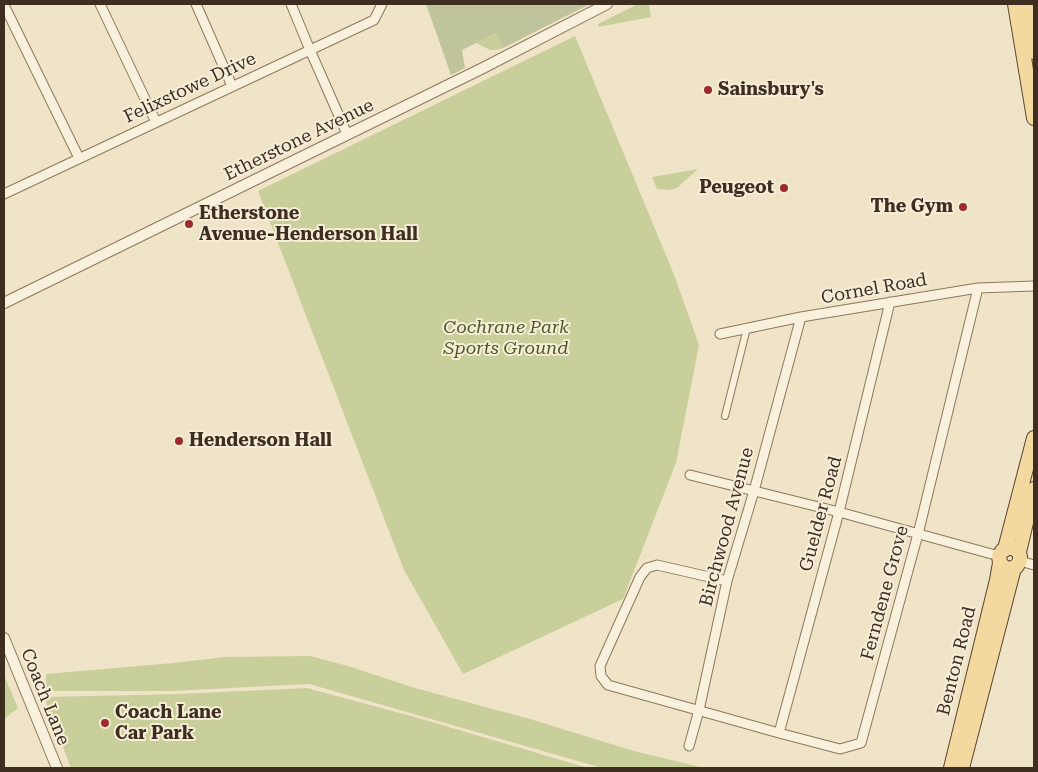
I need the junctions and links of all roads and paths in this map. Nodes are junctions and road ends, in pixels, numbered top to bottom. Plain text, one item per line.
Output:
1 (100, 4) edge
2 (196, 4) edge
3 (291, 4) edge
4 (382, 4) edge
5 (607, 4) edge
6 (1015, 4) edge
7 (1026, 4) edge
8 (4, 5) edge
9 (310, 50) junction
10 (1034, 52) edge
11 (232, 86) junction
12 (1034, 118) edge
13 (156, 122) junction
14 (347, 134) junction
15 (79, 158) junction
16 (4, 193) edge
17 (1034, 286) edge
18 (978, 288) junction
19 (890, 302) junction
20 (4, 303) edge
21 (801, 317) junction
22 (747, 328) junction
23 (720, 334) dead end
24 (725, 416) dead end
25 (1034, 438) edge
26 (690, 475) dead end
27 (1034, 489) edge
28 (754, 491) junction
29 (839, 512) junction
30 (918, 534) junction
31 (1010, 558) junction
32 (1034, 565) edge
33 (727, 581) junction
34 (4, 638) edge
35 (699, 710) junction
36 (779, 733) junction
37 (689, 746) dead end
38 (57, 768) edge
39 (951, 768) edge
40 (962, 768) edge

1 - 13 street
2 - 11 street
3 - 9 street
4 - 9 street, Felixstowe Drive
5 - 14 street, Etherstone Avenue
6 - 12 main road
7 - 10 main road
8 - 15 street
9 - 11 street, Felixstowe Drive
9 - 14 street
11 - 13 street, Felixstowe Drive
13 - 15 street, Felixstowe Drive
14 - 20 street, Etherstone Avenue
15 - 16 street, Felixstowe Drive
17 - 18 street, Cornel Road
18 - 19 street, Cornel Road
18 - 30 street, Ferndene Grove
19 - 21 street, Cornel Road
19 - 29 street, Guelder Road
21 - 22 street, Cornel Road
21 - 28 street, Birchwood Avenue
22 - 23 street, Cornel Road
22 - 24 street
25 - 31 main road, Benton Road
26 - 28 street
27 - 31 main road, Benton Road
28 - 29 street
28 - 33 street, Birchwood Avenue
29 - 30 street
29 - 36 street, Guelder Road
30 - 31 street
30 - 36 street, Ferndene Grove
31 - 32 street
31 - 39 main road, Benton Road
31 - 40 main road, Benton Road
33 - 35 street, Birchwood Avenue
33 - 35 street, Ferndene Grove
34 - 38 street, Coach Lane
35 - 36 street, Ferndene Grove
35 - 37 street, Birchwood Avenue

